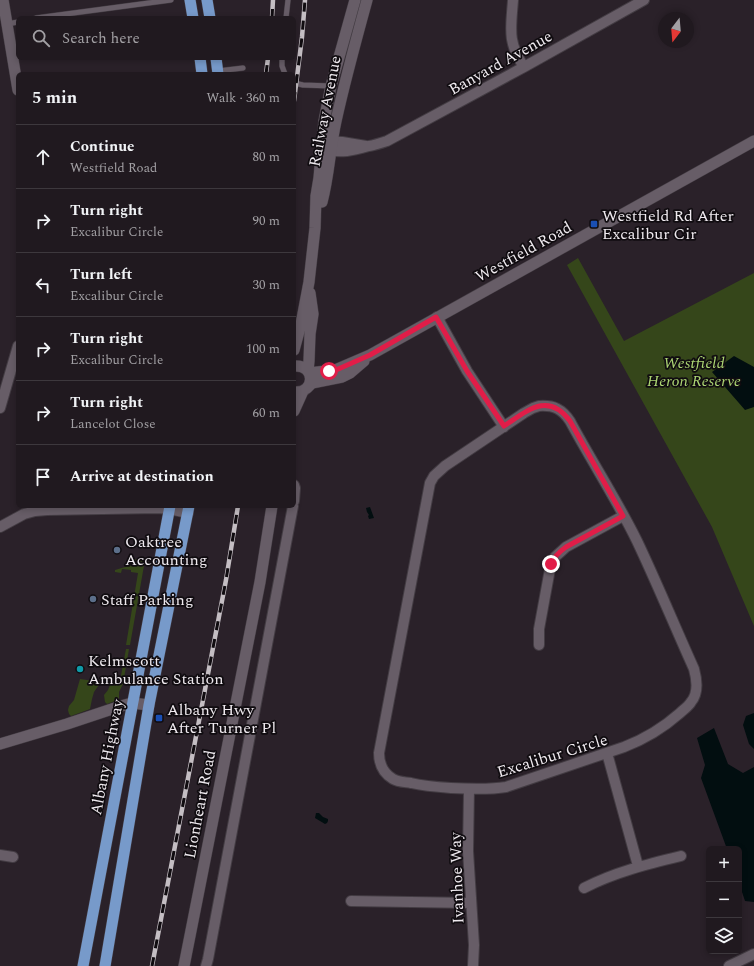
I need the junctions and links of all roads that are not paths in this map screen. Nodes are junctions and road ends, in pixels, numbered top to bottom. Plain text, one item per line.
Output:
1 (3, 0) edge
2 (171, 0) edge
3 (190, 0) edge
4 (207, 0) edge
5 (288, 0) edge
6 (355, 0) edge
7 (367, 0) edge
8 (513, 0) edge
9 (644, 0) edge
10 (51, 16) edge
11 (193, 16) edge
12 (210, 16) edge
13 (286, 16) edge
14 (12, 23) edge
15 (356, 39) junction
16 (200, 60) edge
17 (216, 60) edge
18 (282, 60) edge
19 (524, 67) junction
20 (243, 68) dead end
21 (16, 72) edge
22 (202, 72) edge
23 (218, 72) edge
24 (223, 72) edge
25 (284, 72) edge
26 (296, 83) edge
27 (331, 86) junction
28 (754, 141) edge
29 (327, 146) junction
30 (309, 282) junction
31 (436, 317) junction
32 (296, 343) edge
33 (16, 353) edge
34 (370, 355) junction
35 (296, 366) edge
36 (308, 372) junction
37 (301, 390) edge
38 (296, 405) edge
39 (0, 408) edge
40 (504, 426) junction
41 (145, 508) edge
42 (145, 508) edge
43 (158, 508) edge
44 (169, 508) edge
45 (272, 508) edge
46 (293, 508) edge
47 (188, 509) edge
48 (623, 516) junction
49 (1, 523) edge
50 (539, 645) dead end
51 (132, 703) junction
52 (150, 705) junction
53 (0, 744) edge
54 (607, 753) junction
55 (469, 789) junction
56 (0, 855) edge
57 (681, 856) dead end
58 (13, 857) dead end
59 (638, 866) junction
60 (584, 888) dead end
61 (351, 901) dead end
62 (471, 903) junction
63 (754, 954) edge
64 (83, 966) edge
65 (105, 966) edge
66 (184, 966) edge
67 (206, 966) edge
68 (473, 966) edge
69 (729, 966) edge

1 - 14 main road
2 - 10 lane
3 - 11 highway
4 - 12 highway
5 - 13 lane
6 - 27 main road, Railway Avenue
7 - 15 main road, Railway Avenue
8 - 19 street
9 - 19 street, Banyard Avenue
14 - 21 main road
15 - 27 main road
15 - 29 main road, Railway Avenue
16 - 22 highway
17 - 23 highway
18 - 25 lane
19 - 29 street, Banyard Avenue
20 - 24 lane
26 - 27 lane
27 - 29 main road, Railway Avenue
28 - 31 main road, Westfield Road
29 - 30 main road, Railway Avenue
30 - 32 main road, Railway Avenue
30 - 36 main road, Railway Avenue
31 - 34 main road, Westfield Road
31 - 40 street
33 - 39 street
34 - 36 main road, Westfield Road
34 - 37 main road, Westfield Road
35 - 36 main road
36 - 37 main road, Railway Avenue
37 - 38 main road
40 - 48 street, Excalibur Circle
40 - 55 street, Excalibur Circle
41 - 43 street
42 - 49 street
44 - 51 highway, Albany Highway
45 - 66 main road, Lionheart Road
46 - 67 street
47 - 52 highway, Albany Highway
48 - 50 street
48 - 54 street, Excalibur Circle
51 - 52 main road
51 - 53 main road
51 - 64 highway, Albany Highway
52 - 65 highway, Albany Highway
54 - 55 street, Excalibur Circle
54 - 59 street
55 - 62 street, Ivanhoe Way
56 - 58 street
57 - 59 street
59 - 60 street
61 - 62 street
62 - 68 street, Ivanhoe Way
63 - 69 street

